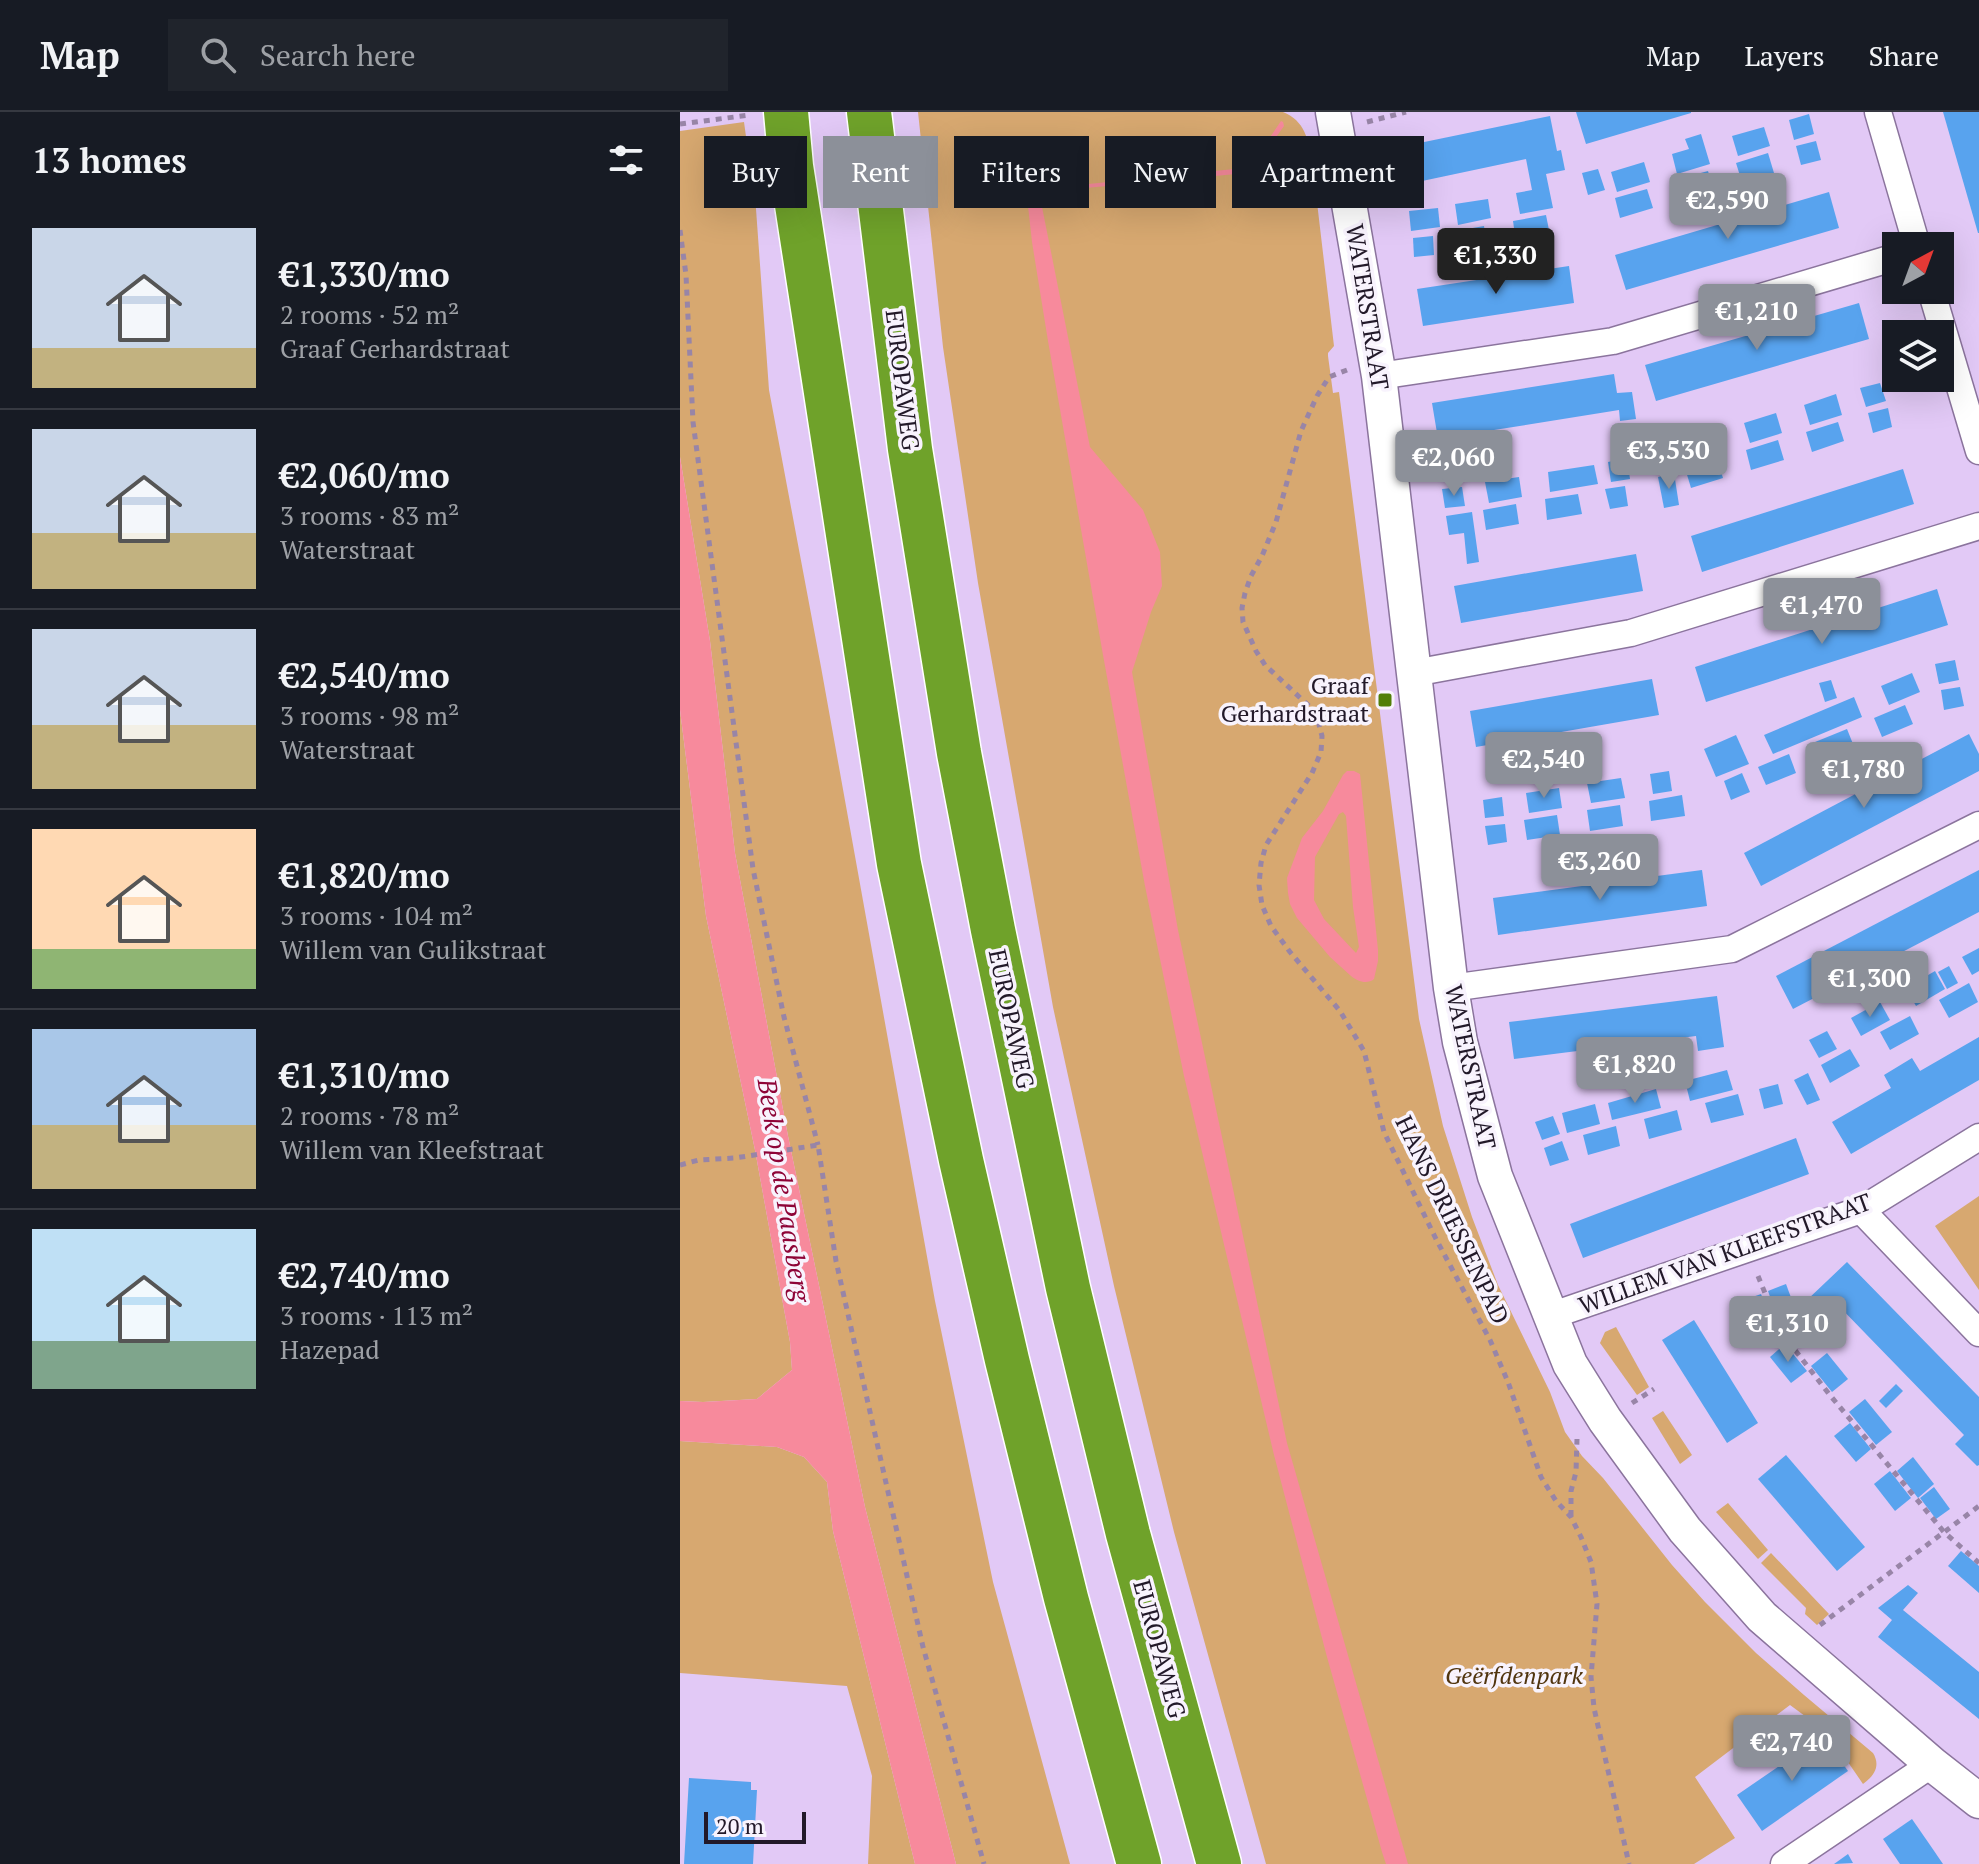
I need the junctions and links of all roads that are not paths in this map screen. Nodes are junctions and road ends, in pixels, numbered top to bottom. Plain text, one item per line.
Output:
1 (869, 112) edge
2 (1333, 112) edge
3 (1878, 112) edge
4 (773, 113) edge
5 (1913, 232) edge
6 (1882, 261) edge
7 (1935, 304) edge
8 (1379, 376) junction
9 (1979, 451) edge
10 (1979, 526) edge
11 (1414, 673) junction
12 (1979, 825) edge
13 (1451, 988) junction
14 (1979, 1137) edge
15 (1861, 1210) junction
16 (1550, 1316) junction
17 (1979, 1333) edge
18 (1932, 1764) junction
19 (1979, 1801) edge
20 (1139, 1864) edge
21 (1219, 1864) edge
22 (1784, 1864) edge

1 - 21 highway, EUROPAWEG
2 - 8 street, WATERSTRAAT
3 - 5 street
4 - 20 highway
6 - 8 street
7 - 9 street
8 - 11 street, WATERSTRAAT
10 - 11 street
11 - 13 street, WATERSTRAAT
12 - 13 street
13 - 16 street, WATERSTRAAT
14 - 15 street, WILLEM VAN KLEEFSTRAAT
15 - 16 street, WILLEM VAN KLEEFSTRAAT
15 - 17 street
16 - 18 street, WATERSTRAAT
18 - 19 street, WATERSTRAAT
18 - 22 street

